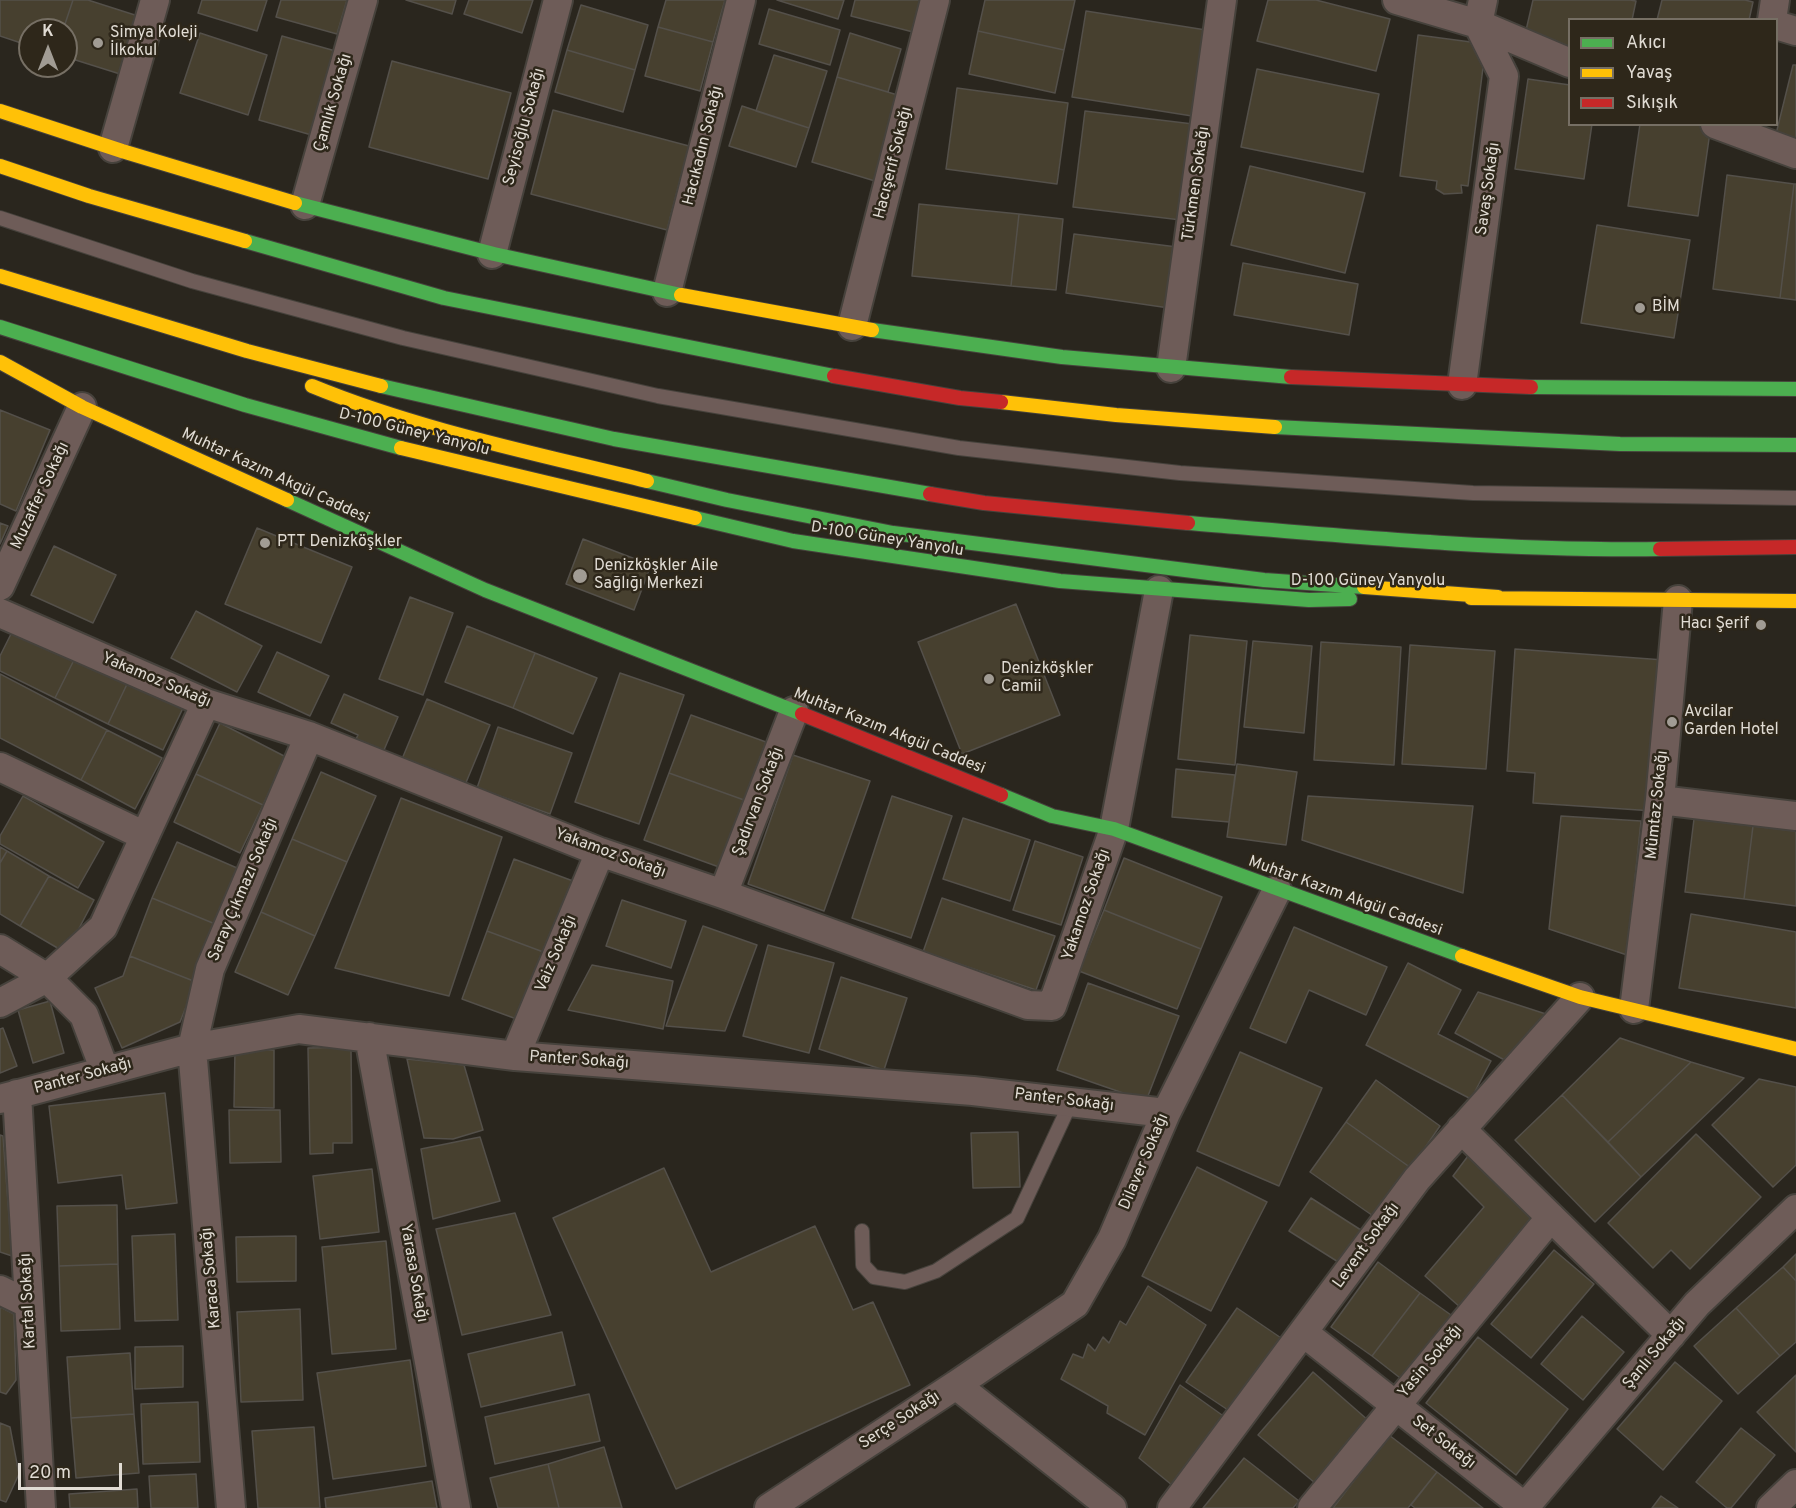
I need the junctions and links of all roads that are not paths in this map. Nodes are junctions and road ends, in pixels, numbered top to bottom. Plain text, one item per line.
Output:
1 (155, 0) edge
2 (363, 0) edge
3 (558, 0) edge
4 (741, 0) edge
5 (935, 0) edge
6 (1222, 0) edge
7 (1397, 0) edge
8 (1775, 0) edge
9 (1480, 12) edge
10 (1772, 18) edge
11 (1778, 26) edge
12 (1796, 31) edge
13 (1568, 62) edge
14 (0, 111) edge
15 (1726, 126) edge
16 (1757, 132) edge
17 (113, 148) junction
18 (1796, 154) edge
19 (0, 166) edge
20 (305, 205) junction
21 (0, 218) edge
22 (492, 254) junction
23 (0, 276) edge
24 (668, 292) junction
25 (852, 326) junction
26 (0, 327) edge
27 (247, 351) junction
28 (0, 362) edge
29 (1171, 368) junction
30 (1462, 385) junction
31 (1796, 389) edge
32 (82, 407) junction
33 (1796, 445) edge
34 (1796, 498) edge
35 (1796, 547) edge
36 (0, 586) edge
37 (1160, 590) junction
38 (1498, 597) junction
39 (1677, 600) junction
40 (1796, 601) edge
41 (0, 613) edge
42 (206, 703) junction
43 (794, 711) junction
44 (309, 736) junction
45 (0, 767) edge
46 (1660, 800) junction
47 (1796, 816) edge
48 (1114, 829) junction
49 (145, 836) junction
50 (600, 852) junction
51 (1277, 890) junction
52 (723, 894) junction
53 (0, 949) edge
54 (46, 978) junction
55 (1580, 997) junction
56 (0, 1003) edge
57 (1634, 1009) junction
58 (369, 1037) junction
59 (192, 1048) junction
60 (1796, 1049) edge
61 (514, 1056) junction
62 (105, 1071) junction
63 (8, 1096) edge
64 (1071, 1102) junction
65 (1166, 1113) junction
66 (1461, 1129) junction
67 (1796, 1209) edge
68 (1551, 1217) junction
69 (862, 1231) dead end
70 (0, 1290) edge
71 (29, 1304) junction
72 (1304, 1333) junction
73 (1671, 1335) junction
74 (956, 1385) junction
75 (1394, 1405) junction
76 (1796, 1484) edge
77 (41, 1508) edge
78 (231, 1508) edge
79 (456, 1508) edge
80 (769, 1508) edge
81 (1112, 1508) edge
82 (1172, 1508) edge
83 (1312, 1508) edge
84 (1525, 1508) edge
85 (1771, 1508) edge

1 - 17 street
2 - 20 street, Çamlık Sokağı
3 - 22 street, Seyisoğlu Sokağı
4 - 24 street, Hacıkadın Sokağı
5 - 25 street, Hacışerif Sokağı
6 - 29 street, Türkmen Sokağı
7 - 9 street
8 - 10 street
9 - 13 street
9 - 30 street, Savaş Sokağı
11 - 12 street
14 - 17 main road
15 - 16 street
16 - 18 street
17 - 20 main road
19 - 33 main road
20 - 22 main road
21 - 34 lane
22 - 24 main road
23 - 27 main road
24 - 25 main road
25 - 29 main road
26 - 37 main road, D-100 Güney Yanyolu
27 - 35 main road
27 - 38 main road
28 - 32 main road, Muhtar Kazım Akgül Caddesi
29 - 30 main road
30 - 31 main road
32 - 36 street, Muzaffer Sokağı
32 - 43 main road, Muhtar Kazım Akgül Caddesi
37 - 38 main road, D-100 Güney Yanyolu
37 - 48 street
38 - 39 main road, D-100 Güney Yanyolu
39 - 40 main road, D-100 Güney Yanyolu
39 - 46 street, Mümtaz Sokağı
41 - 42 street, Yakamoz Sokağı
42 - 44 street, Yakamoz Sokağı
42 - 49 street
43 - 48 main road, Muhtar Kazım Akgül Caddesi
43 - 52 street, Şadırvan Sokağı
44 - 50 street, Yakamoz Sokağı
44 - 59 street, Saray Çıkmazı Sokağı
45 - 49 street
46 - 47 street
46 - 57 street, Mümtaz Sokağı
48 - 51 main road, Muhtar Kazım Akgül Caddesi
48 - 52 street, Yakamoz Sokağı
49 - 54 street
50 - 52 street, Yakamoz Sokağı
50 - 61 street, Vaiz Sokağı
51 - 55 main road, Muhtar Kazım Akgül Caddesi
51 - 65 street, Dilaver Sokağı
53 - 54 street
54 - 56 street
54 - 62 street
55 - 57 main road, Muhtar Kazım Akgül Caddesi
55 - 66 street, Levent Sokağı
57 - 60 main road, Muhtar Kazım Akgül Caddesi
58 - 59 street, Panter Sokağı
58 - 61 street, Panter Sokağı
58 - 79 street, Yarasa Sokağı
59 - 62 street, Panter Sokağı
59 - 78 street, Karaca Sokağı
61 - 64 street, Panter Sokağı
62 - 63 street, Panter Sokağı
63 - 71 street, Kartal Sokağı
64 - 65 street, Panter Sokağı
64 - 69 lane
65 - 74 street, Dilaver Sokağı
66 - 68 street
66 - 72 street, Levent Sokağı
67 - 73 street, Şanlı Sokağı
68 - 73 street
68 - 75 street, Yasin Sokağı
70 - 71 street
71 - 77 street, Kartal Sokağı
72 - 75 street, Set Sokağı
72 - 82 street, Levent Sokağı
73 - 84 street, Şanlı Sokağı
74 - 80 street, Serçe Sokağı
74 - 81 street, Serçe Sokağı
75 - 83 street, Yasin Sokağı
75 - 84 street, Set Sokağı
76 - 85 street

